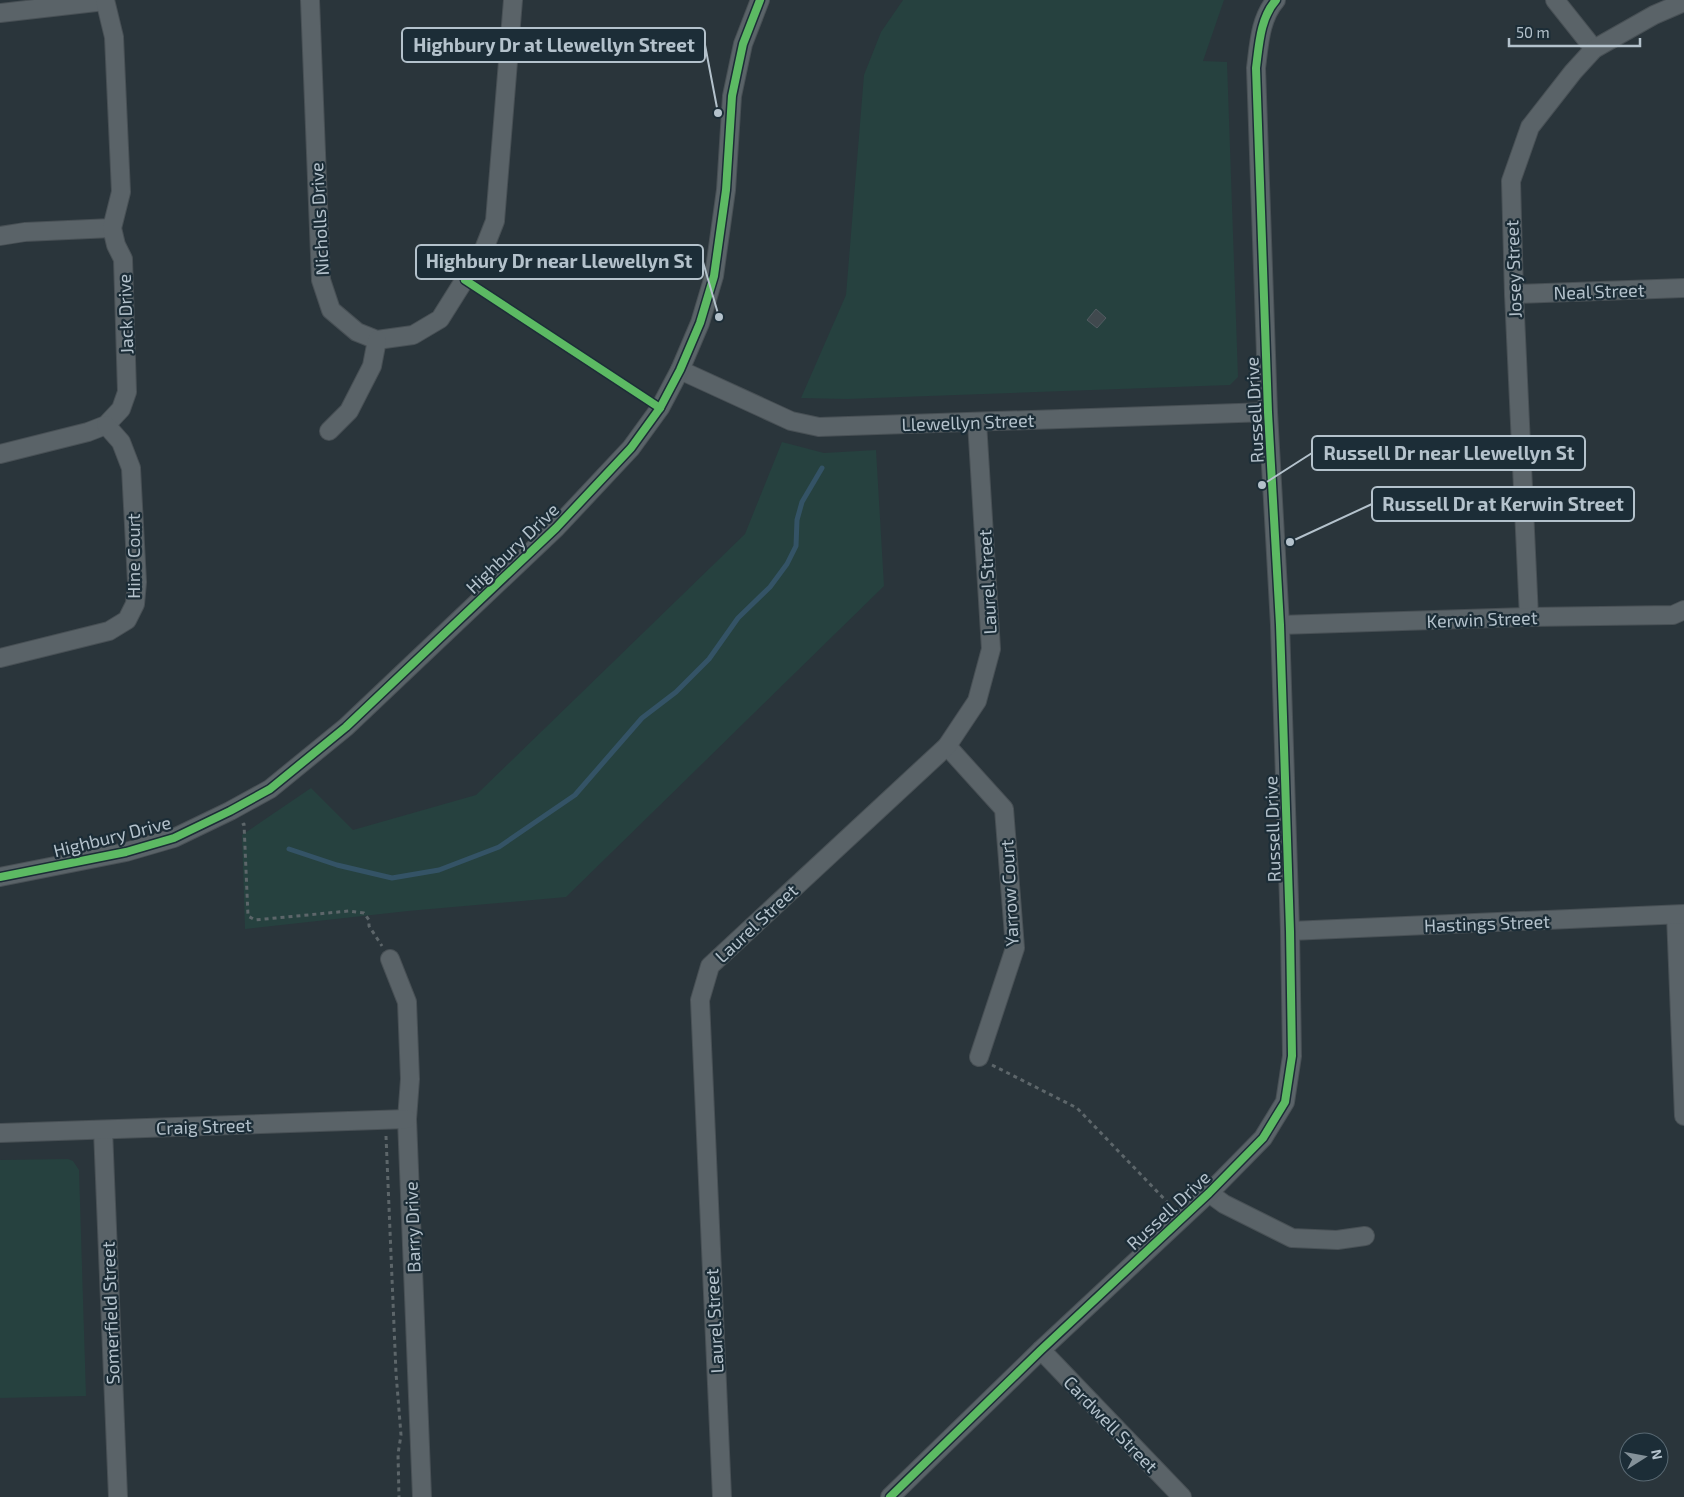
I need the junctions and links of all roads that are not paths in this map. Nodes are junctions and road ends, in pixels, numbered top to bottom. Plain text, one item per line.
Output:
1 (105, 0) edge
2 (310, 0) edge
3 (513, 0) edge
4 (760, 0) edge
5 (1276, 0) edge
6 (1555, 0) edge
7 (1684, 2) edge
8 (0, 13) edge
9 (1594, 49) junction
10 (112, 228) junction
11 (0, 236) edge
12 (1684, 288) edge
13 (1514, 294) junction
14 (377, 340) junction
15 (680, 370) junction
16 (1268, 412) junction
17 (977, 422) junction
18 (106, 425) junction
19 (329, 431) dead end
20 (0, 454) edge
21 (1684, 610) edge
22 (1529, 617) junction
23 (1280, 625) junction
24 (0, 658) edge
25 (947, 746) junction
26 (0, 877) edge
27 (1680, 914) edge
28 (1290, 931) junction
29 (390, 959) road end
30 (979, 1057) road end
31 (1684, 1116) edge
32 (407, 1119) junction
33 (103, 1130) junction
34 (0, 1133) edge
35 (1209, 1193) junction
36 (1365, 1236) dead end
37 (1040, 1350) junction
38 (118, 1497) edge
39 (422, 1497) edge
40 (722, 1497) edge
41 (890, 1497) edge
42 (1182, 1497) edge

1 - 8 street
1 - 10 street
2 - 14 street, Nicholls Drive
3 - 14 street
4 - 15 street, Highbury Drive
5 - 16 street, Russell Drive
6 - 9 street
7 - 9 street, Josey Street
9 - 13 street, Josey Street
10 - 11 street
10 - 18 street, Jack Drive
12 - 13 street, Neal Street
13 - 22 street, Josey Street
14 - 19 street
15 - 17 street, Llewellyn Street
15 - 26 street, Highbury Drive
16 - 17 street, Llewellyn Street
16 - 23 street, Russell Drive
17 - 25 street, Laurel Street
18 - 20 street
18 - 24 street, Hine Court
21 - 22 street, Kerwin Street
22 - 23 street, Kerwin Street
23 - 28 street, Russell Drive
25 - 30 street, Yarrow Court
25 - 40 street, Laurel Street
27 - 28 street, Hastings Street
27 - 31 street
28 - 35 street, Russell Drive
29 - 32 street, Barry Drive
32 - 33 street, Craig Street
32 - 39 street, Barry Drive
33 - 34 street, Craig Street
33 - 38 street, Somerfield Street
35 - 36 street
35 - 37 street, Russell Drive
37 - 41 street, Russell Drive
37 - 42 street, Cardwell Street

